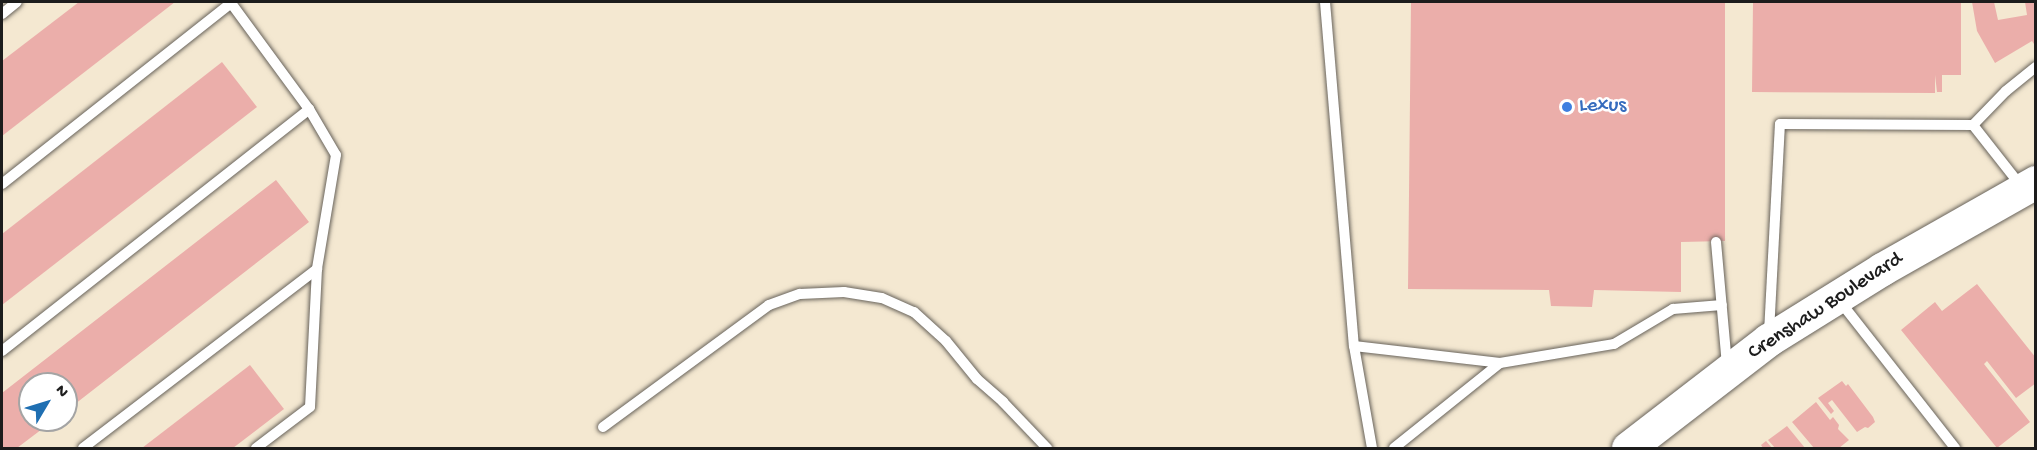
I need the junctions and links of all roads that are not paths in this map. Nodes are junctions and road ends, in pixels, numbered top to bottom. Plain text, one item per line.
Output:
1 (17, 2) edge
2 (231, 2) edge
3 (1325, 2) edge
4 (2, 14) edge
5 (2036, 67) edge
6 (309, 109) junction
7 (1973, 125) junction
8 (2, 184) edge
9 (2030, 185) edge
10 (1716, 242) dead end
11 (317, 269) junction
12 (1837, 297) junction
13 (1722, 304) junction
14 (1768, 340) junction
15 (1354, 346) junction
16 (2, 351) edge
17 (1500, 363) junction
18 (1728, 371) junction
19 (603, 427) dead end
20 (83, 448) edge
21 (256, 448) edge
22 (1047, 448) edge
23 (1372, 448) edge
24 (1394, 448) edge
25 (1628, 448) edge
26 (1954, 448) edge

1 - 4 lane
2 - 6 lane
2 - 8 lane
3 - 15 lane
5 - 7 lane
6 - 11 lane
6 - 16 lane
7 - 9 lane
7 - 14 lane
9 - 12 main road, Crenshaw Boulevard
10 - 13 lane
11 - 20 lane
11 - 21 lane
12 - 14 main road, Crenshaw Boulevard
12 - 26 lane
13 - 17 lane
13 - 18 lane
14 - 18 main road, Crenshaw Boulevard
15 - 17 lane
15 - 23 lane
17 - 24 lane
18 - 25 main road, Crenshaw Boulevard
19 - 22 lane

